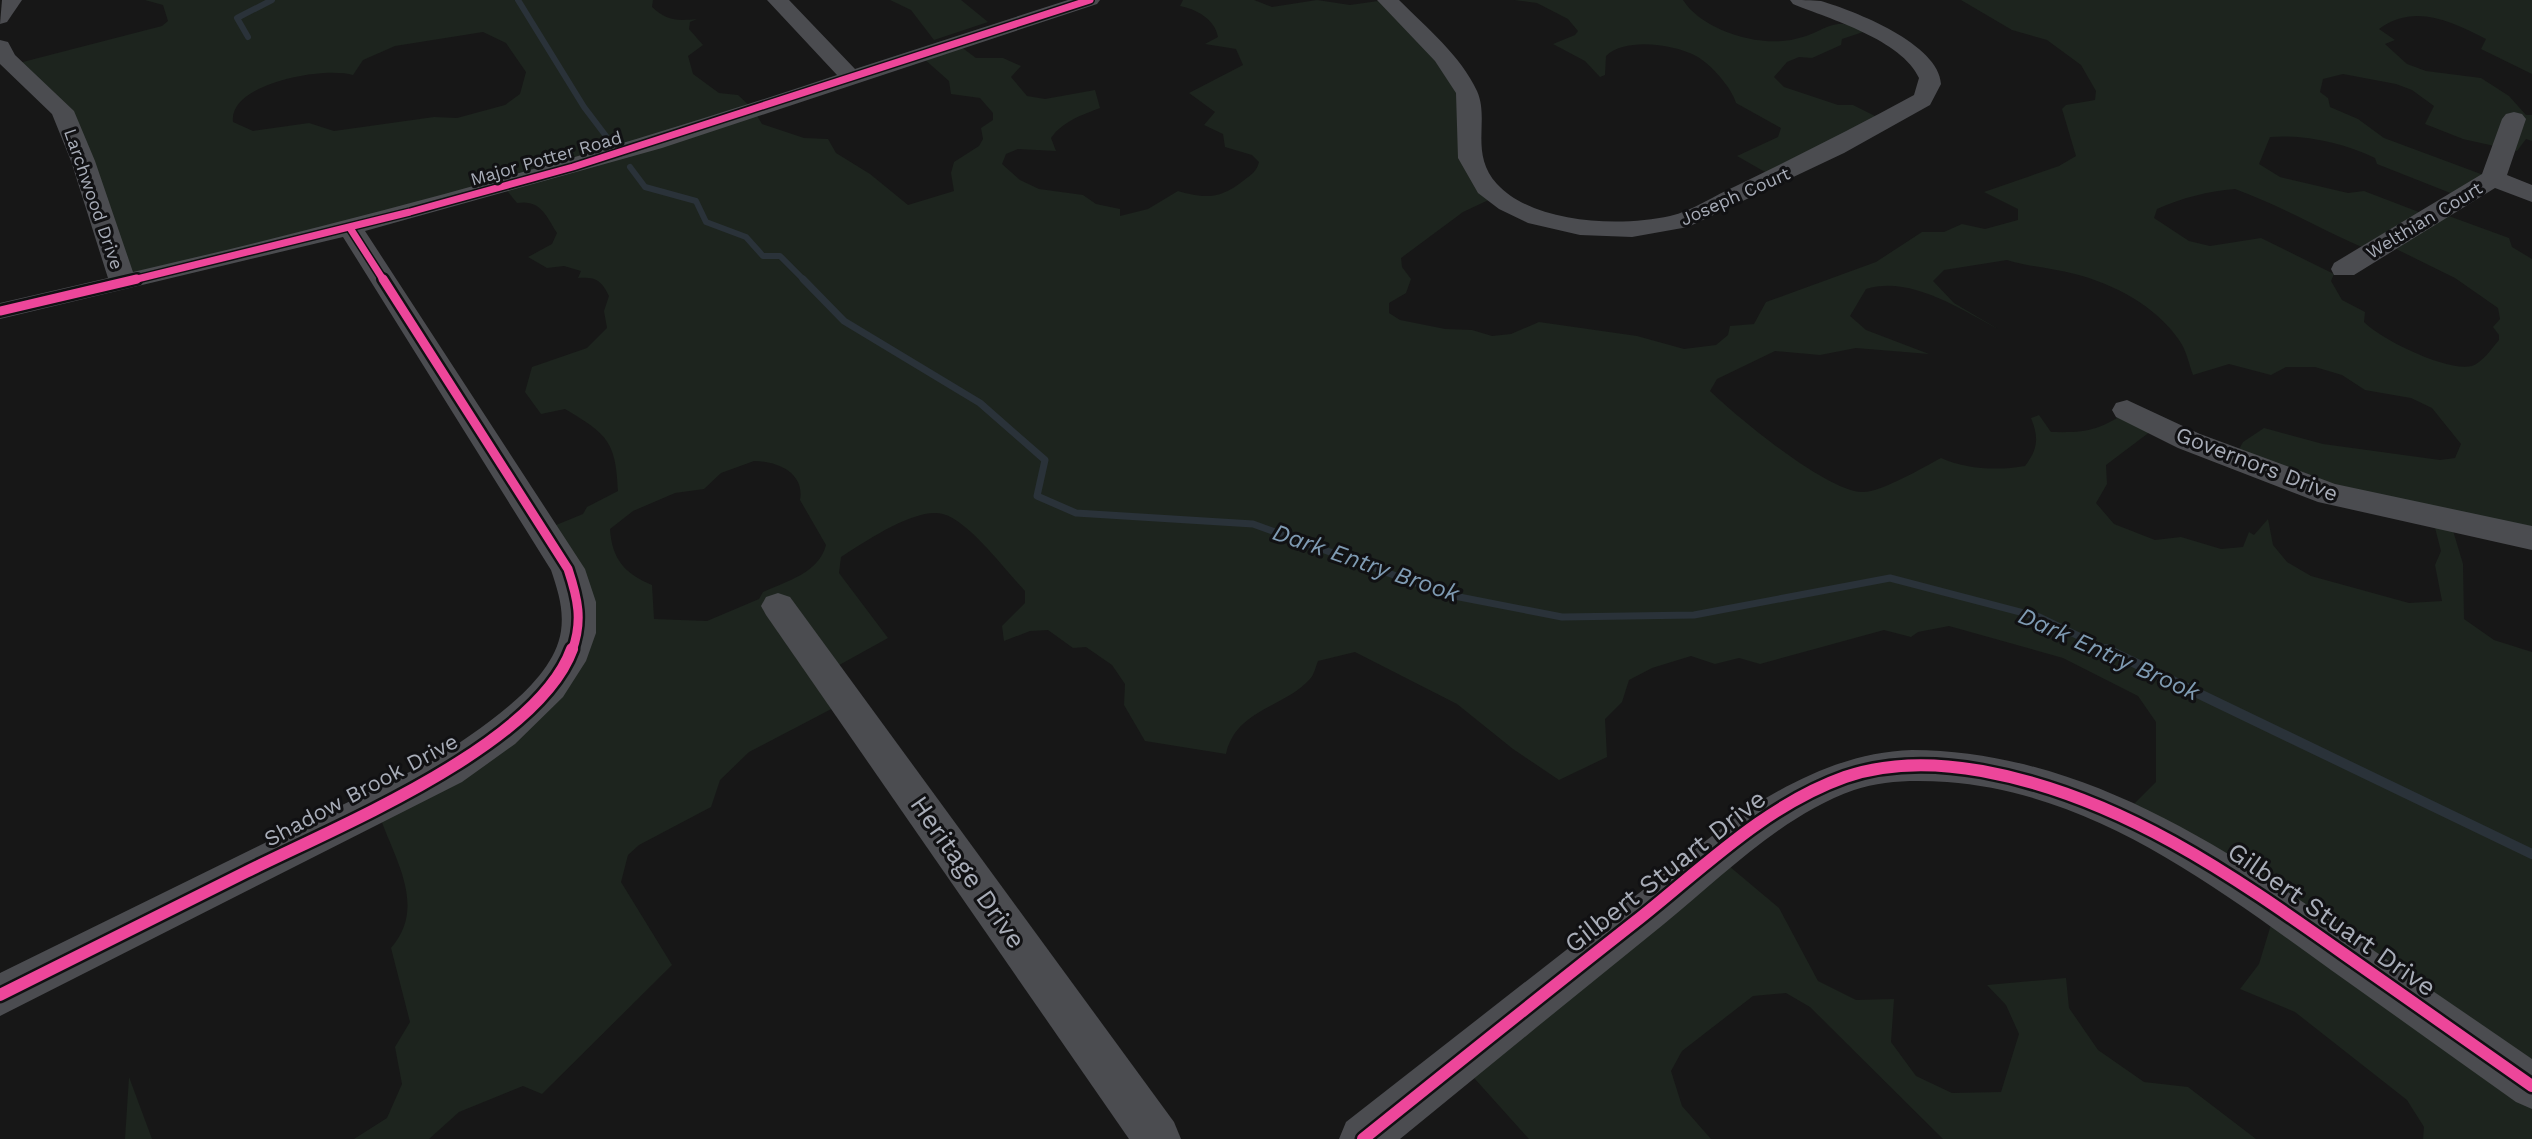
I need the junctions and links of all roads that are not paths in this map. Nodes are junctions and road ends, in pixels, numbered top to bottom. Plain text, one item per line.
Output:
1 (12, 0) edge
2 (777, 0) edge
3 (1090, 0) edge
4 (1387, 0) edge
5 (1800, 0) edge
6 (0, 18) edge
7 (0, 47) edge
8 (852, 78) junction
9 (2514, 119) dead end
10 (2493, 178) junction
11 (2532, 194) edge
12 (350, 228) junction
13 (2344, 269) dead end
14 (123, 282) junction
15 (0, 311) edge
16 (2127, 410) dead end
17 (2532, 538) edge
18 (778, 606) dead end
19 (0, 995) edge
20 (2532, 1086) edge
21 (1157, 1139) edge
22 (1363, 1139) edge

1 - 6 street
2 - 8 street
3 - 8 street, Major Potter Road
4 - 5 street, Joseph Court
7 - 14 street, Larchwood Drive
8 - 12 street, Major Potter Road
9 - 10 street, Welthian Court
10 - 11 street
10 - 13 street, Welthian Court
12 - 14 street, Major Potter Road
12 - 19 street, Shadow Brook Drive
14 - 15 street, Major Potter Road
16 - 17 street, Governors Drive
18 - 21 street, Heritage Drive
20 - 22 street, Gilbert Stuart Drive

